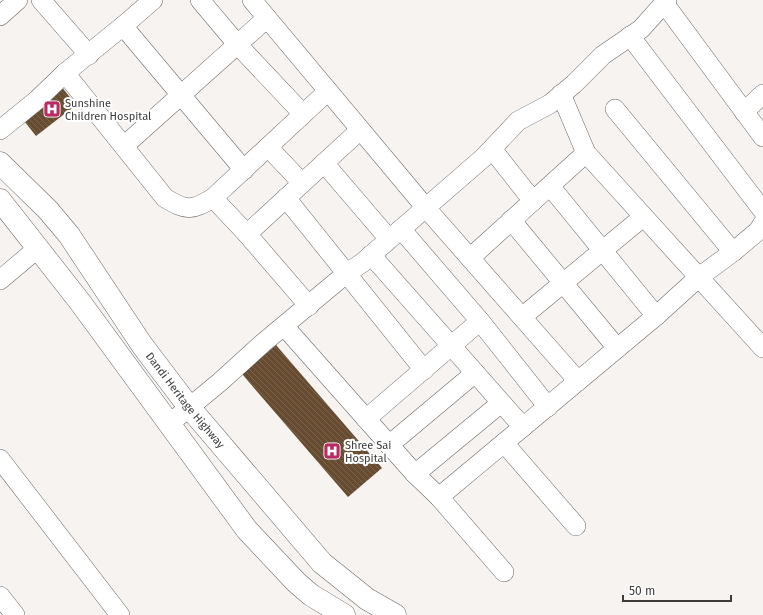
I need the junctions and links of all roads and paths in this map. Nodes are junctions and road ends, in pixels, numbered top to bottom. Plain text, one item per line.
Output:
1 (18, 0) edge
2 (41, 0) edge
3 (152, 0) edge
4 (200, 0) edge
5 (252, 0) edge
6 (666, 1) edge
7 (0, 16) edge
8 (267, 18) junction
9 (123, 26) junction
10 (630, 36) junction
11 (237, 44) junction
12 (89, 55) junction
13 (65, 73) junction
14 (328, 91) junction
15 (181, 94) junction
16 (561, 94) junction
17 (763, 94) edge
18 (615, 109) dead end
19 (744, 112) junction
20 (303, 114) junction
21 (0, 130) edge
22 (360, 130) junction
23 (763, 137) edge
24 (124, 146) junction
25 (268, 147) junction
26 (492, 149) junction
27 (586, 153) junction
28 (0, 163) edge
29 (324, 163) junction
30 (244, 170) junction
31 (302, 184) junction
32 (550, 186) junction
33 (213, 198) junction
34 (286, 198) junction
35 (0, 200) edge
36 (533, 201) junction
37 (426, 208) junction
38 (763, 211) edge
39 (643, 217) junction
40 (511, 220) junction
41 (763, 223) edge
42 (247, 234) junction
43 (395, 234) junction
44 (38, 248) junction
45 (603, 251) junction
46 (732, 252) junction
47 (371, 255) junction
48 (470, 258) junction
49 (347, 273) junction
50 (699, 277) junction
51 (0, 280) edge
52 (563, 283) junction
53 (309, 306) junction
54 (656, 316) junction
55 (522, 317) junction
56 (480, 321) junction
57 (284, 326) junction
58 (451, 346) junction
59 (617, 348) junction
60 (763, 348) edge
61 (424, 370) junction
62 (475, 373) junction
63 (578, 381) junction
64 (501, 403) junction
65 (189, 407) junction
66 (548, 407) junction
67 (366, 419) junction
68 (169, 424) junction
69 (523, 427) junction
70 (504, 443) junction
71 (389, 445) junction
72 (0, 459) edge
73 (415, 474) junction
74 (439, 497) junction
75 (576, 526) dead end
76 (504, 572) dead end
77 (0, 596) edge
78 (16, 615) edge
79 (120, 615) edge
80 (344, 615) edge
81 (395, 615) edge

1 - 7 street
2 - 12 street
3 - 9 street
4 - 11 street
5 - 8 street
6 - 10 street
6 - 19 street
8 - 11 street
8 - 14 street
9 - 12 street
9 - 15 street
10 - 16 street
10 - 38 street
11 - 15 street
11 - 20 street
12 - 13 street
13 - 21 street
13 - 24 street
14 - 20 street
14 - 22 street
15 - 24 street
15 - 30 street
16 - 26 street
16 - 27 street
17 - 19 street
18 - 46 street
19 - 23 street
20 - 25 street
22 - 29 street
22 - 37 street
24 - 33 street
25 - 30 street
25 - 31 street
26 - 36 street
26 - 37 street
27 - 32 street
27 - 39 street
28 - 65 highway, Dandi Heritage Highway
29 - 31 street
29 - 43 street
30 - 33 street
31 - 34 street
32 - 36 street
32 - 45 street
33 - 42 street
34 - 42 street
34 - 49 street
35 - 44 highway
36 - 40 street
37 - 43 street
37 - 48 street
39 - 45 street
39 - 50 street
40 - 48 street
40 - 52 street
41 - 46 street
42 - 53 street
43 - 47 street
43 - 56 street
44 - 51 street
44 - 68 highway
45 - 52 street
45 - 54 street
46 - 50 street
47 - 49 street
47 - 58 street
48 - 55 street
49 - 53 street
49 - 61 street
50 - 54 street
50 - 60 street
52 - 55 street
52 - 59 street
53 - 57 street
54 - 59 street
55 - 63 street
56 - 58 street
56 - 66 street
57 - 65 street
57 - 67 street
58 - 61 street
58 - 62 street
59 - 63 street
61 - 67 street
62 - 64 street
62 - 71 street
63 - 66 street
64 - 69 street
64 - 73 street
65 - 68 street
65 - 81 highway, Dandi Heritage Highway
66 - 69 street
67 - 71 street
68 - 80 highway
69 - 70 street
70 - 74 street
70 - 75 street
71 - 73 street
72 - 79 street
73 - 74 street
74 - 76 street
77 - 78 street

